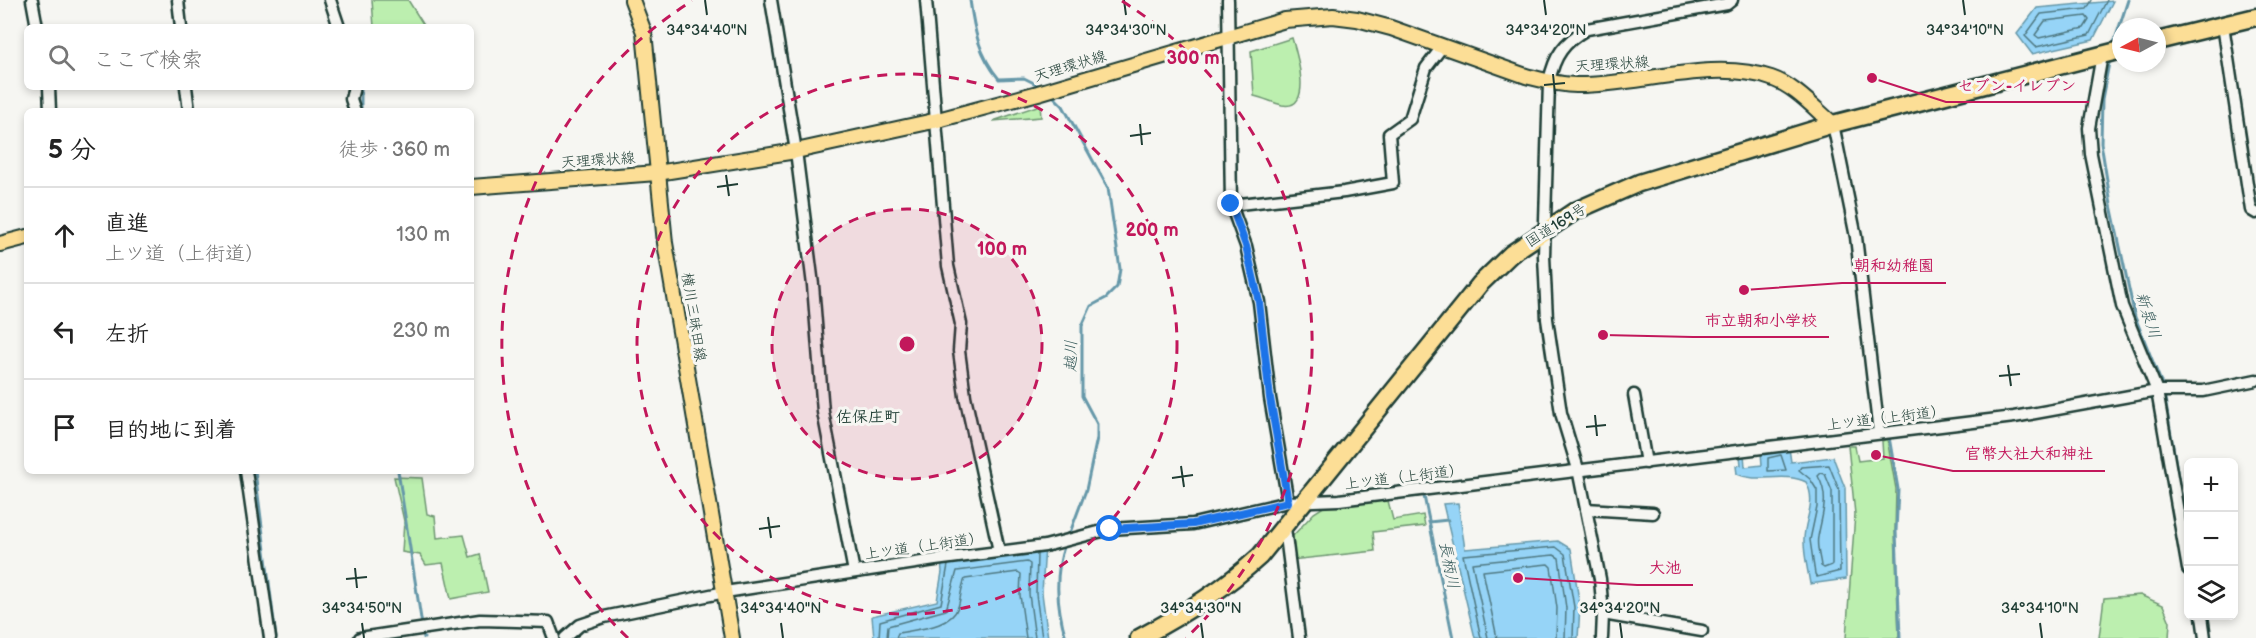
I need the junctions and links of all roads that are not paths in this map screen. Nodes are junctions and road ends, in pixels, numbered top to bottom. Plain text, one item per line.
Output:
1 (32, 0) edge
2 (178, 0) edge
3 (330, 0) edge
4 (632, 0) edge
5 (771, 0) edge
6 (926, 0) edge
7 (1228, 0) edge
8 (1732, 0) edge
9 (2256, 17) edge
10 (36, 24) edge
11 (181, 24) edge
12 (338, 24) edge
13 (2223, 25) junction
14 (1227, 35) junction
15 (2166, 39) edge
16 (1442, 47) junction
17 (2112, 52) edge
18 (2102, 54) junction
19 (1549, 82) junction
20 (49, 90) edge
21 (186, 90) edge
22 (353, 90) edge
23 (50, 108) edge
24 (189, 108) edge
25 (354, 108) edge
26 (938, 120) junction
27 (1833, 124) junction
28 (796, 151) junction
29 (657, 172) junction
30 (474, 188) edge
31 (1231, 204) junction
32 (2256, 213) edge
33 (1545, 231) junction
34 (24, 238) edge
35 (0, 244) edge
36 (2256, 380) edge
37 (2157, 391) junction
38 (1634, 395) dead end
39 (1879, 433) junction
40 (1646, 463) junction
41 (1578, 469) junction
42 (246, 474) edge
43 (1306, 501) junction
44 (1288, 502) junction
45 (1586, 509) junction
46 (1653, 513) dead end
47 (1285, 528) junction
48 (999, 551) junction
49 (2187, 566) edge
50 (854, 572) junction
51 (725, 592) junction
52 (1603, 614) junction
53 (2203, 620) edge
54 (1702, 631) dead end
55 (270, 638) edge
56 (360, 638) edge
57 (554, 638) edge
58 (565, 638) edge
59 (732, 638) edge
60 (1139, 638) edge
61 (1299, 638) edge
62 (1602, 638) edge
63 (2205, 638) edge

1 - 10 street
2 - 11 street
3 - 12 street
4 - 29 main road, 横川三昧田線
5 - 28 street
6 - 26 street
7 - 14 street
8 - 19 street
9 - 13 highway
13 - 15 highway
13 - 32 street
14 - 16 main road, 天理環状線
14 - 26 main road, 天理環状線
14 - 31 street
16 - 19 main road, 天理環状線
16 - 31 street
17 - 18 highway, 国道169号
18 - 27 highway, 国道169号
18 - 37 street
19 - 27 main road, 天理環状線
19 - 33 street
20 - 23 street
21 - 24 street
22 - 25 street
26 - 28 main road, 天理環状線
26 - 48 street
27 - 33 highway, 国道169号
27 - 39 street
28 - 29 main road, 天理環状線
28 - 50 street
29 - 30 main road, 天理環状線
29 - 51 main road, 横川三昧田線
31 - 44 street
33 - 41 street
33 - 43 highway, 国道169号
34 - 35 main road
36 - 37 street, 上ツ道（上街道）
37 - 39 street, 上ツ道（上街道）
37 - 49 street
38 - 40 street
39 - 40 street, 上ツ道（上街道）
40 - 41 street, 上ツ道（上街道）
41 - 43 street, 上ツ道（上街道）
41 - 45 street
42 - 55 street
43 - 44 street, 上ツ道（上街道）
43 - 47 highway, 国道169号
44 - 48 street, 上ツ道（上街道）
45 - 46 street
45 - 52 street
47 - 60 highway, 国道169号
47 - 61 street
48 - 50 street, 上ツ道（上街道）
50 - 51 street, 上ツ道（上街道）
51 - 58 street, 上ツ道（上街道）
51 - 59 main road, 横川三昧田線
52 - 54 street
52 - 62 street
53 - 63 street
56 - 57 street

